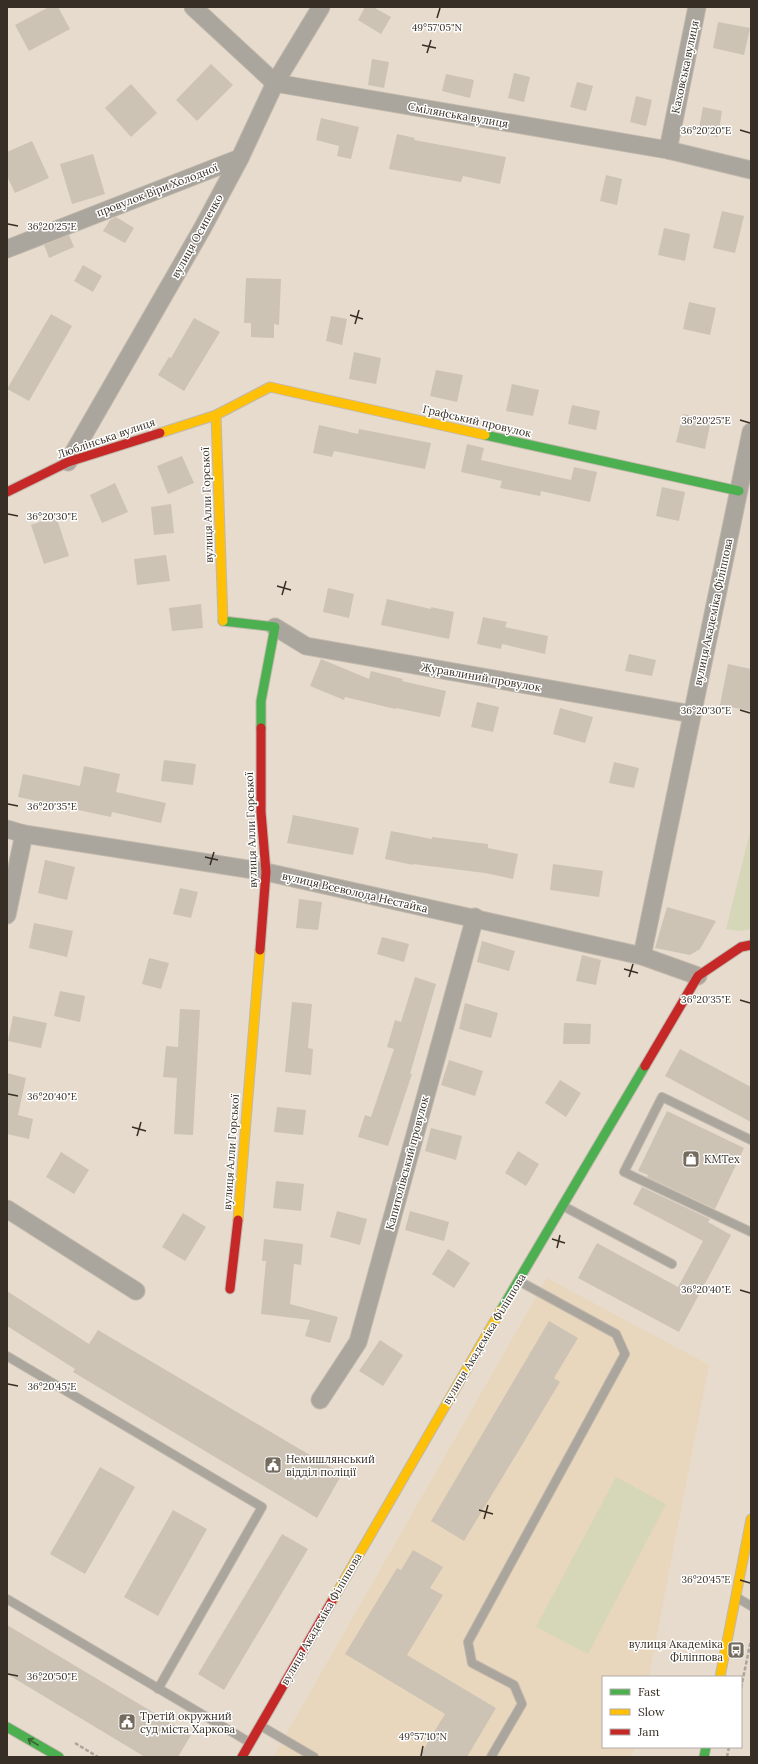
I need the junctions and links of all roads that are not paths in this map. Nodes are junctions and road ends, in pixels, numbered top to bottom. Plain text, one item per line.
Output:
1 (192, 7) edge
2 (321, 7) edge
3 (698, 7) edge
4 (275, 83) junction
5 (668, 150) junction
6 (240, 158) junction
7 (751, 170) edge
8 (7, 248) edge
9 (216, 415) junction
10 (751, 432) edge
11 (68, 462) junction
12 (738, 491) junction
13 (7, 492) edge
14 (275, 627) junction
15 (692, 714) junction
16 (7, 828) edge
17 (24, 834) junction
18 (266, 872) junction
19 (7, 915) edge
20 (475, 917) junction
21 (751, 945) edge
22 (642, 956) junction
23 (698, 976) junction
24 (751, 1140) edge
25 (562, 1206) junction
26 (7, 1210) edge
27 (751, 1232) edge
28 (672, 1264) dead end
29 (518, 1280) junction
30 (230, 1289) dead end
31 (136, 1291) dead end
32 (7, 1356) edge
33 (320, 1400) dead end
34 (751, 1519) edge
35 (736, 1597) junction
36 (7, 1599) edge
37 (751, 1606) edge
38 (720, 1676) edge
39 (158, 1689) junction
40 (256, 1723) junction
41 (7, 1727) edge
42 (250, 1743) junction
43 (58, 1757) edge
44 (242, 1757) edge
45 (314, 1757) edge
46 (491, 1757) edge

1 - 4 street
2 - 4 street, вулиця Осипенко
3 - 5 street, Каховська вулиця
4 - 5 street, Смілянська вулиця
4 - 6 street, вулиця Осипенко
5 - 7 street, Смілянська вулиця
6 - 8 street, провулок Віри Холодної
6 - 11 street, вулиця Осипенко
9 - 11 street, Люблінська вулиця
9 - 12 street, Графський провулок
9 - 14 street, вулиця Алли Горської
10 - 12 street, вулиця Академіка Філіппова
11 - 13 street, Люблінська вулиця
12 - 15 street, вулиця Академіка Філіппова
14 - 15 street, Журавлиний провулок
14 - 18 street, вулиця Алли Горської
15 - 22 street, вулиця Академіка Філіппова
16 - 17 street, вулиця Всеволода Нестайка
17 - 18 street, вулиця Всеволода Нестайка
17 - 19 street
18 - 20 street, вулиця Всеволода Нестайка
18 - 30 street, вулиця Алли Горської
20 - 22 street, вулиця Всеволода Нестайка
20 - 33 street, Капитолівський провулок
21 - 23 street, вулиця Академіка Філіппова
22 - 23 street, вулиця Всеволода Нестайка
23 - 25 street, вулиця Академіка Філіппова
24 - 27 lane
25 - 28 lane
25 - 29 street, вулиця Академіка Філіппова
26 - 31 street
29 - 40 street, вулиця Академіка Філіппова
29 - 46 lane
32 - 39 lane
34 - 35 street
35 - 37 lane
35 - 38 street
36 - 39 lane
39 - 42 lane
40 - 42 street, вулиця Академіка Філіппова
40 - 45 lane
43 -> 41 street
42 - 44 street, вулиця Академіка Філіппова

